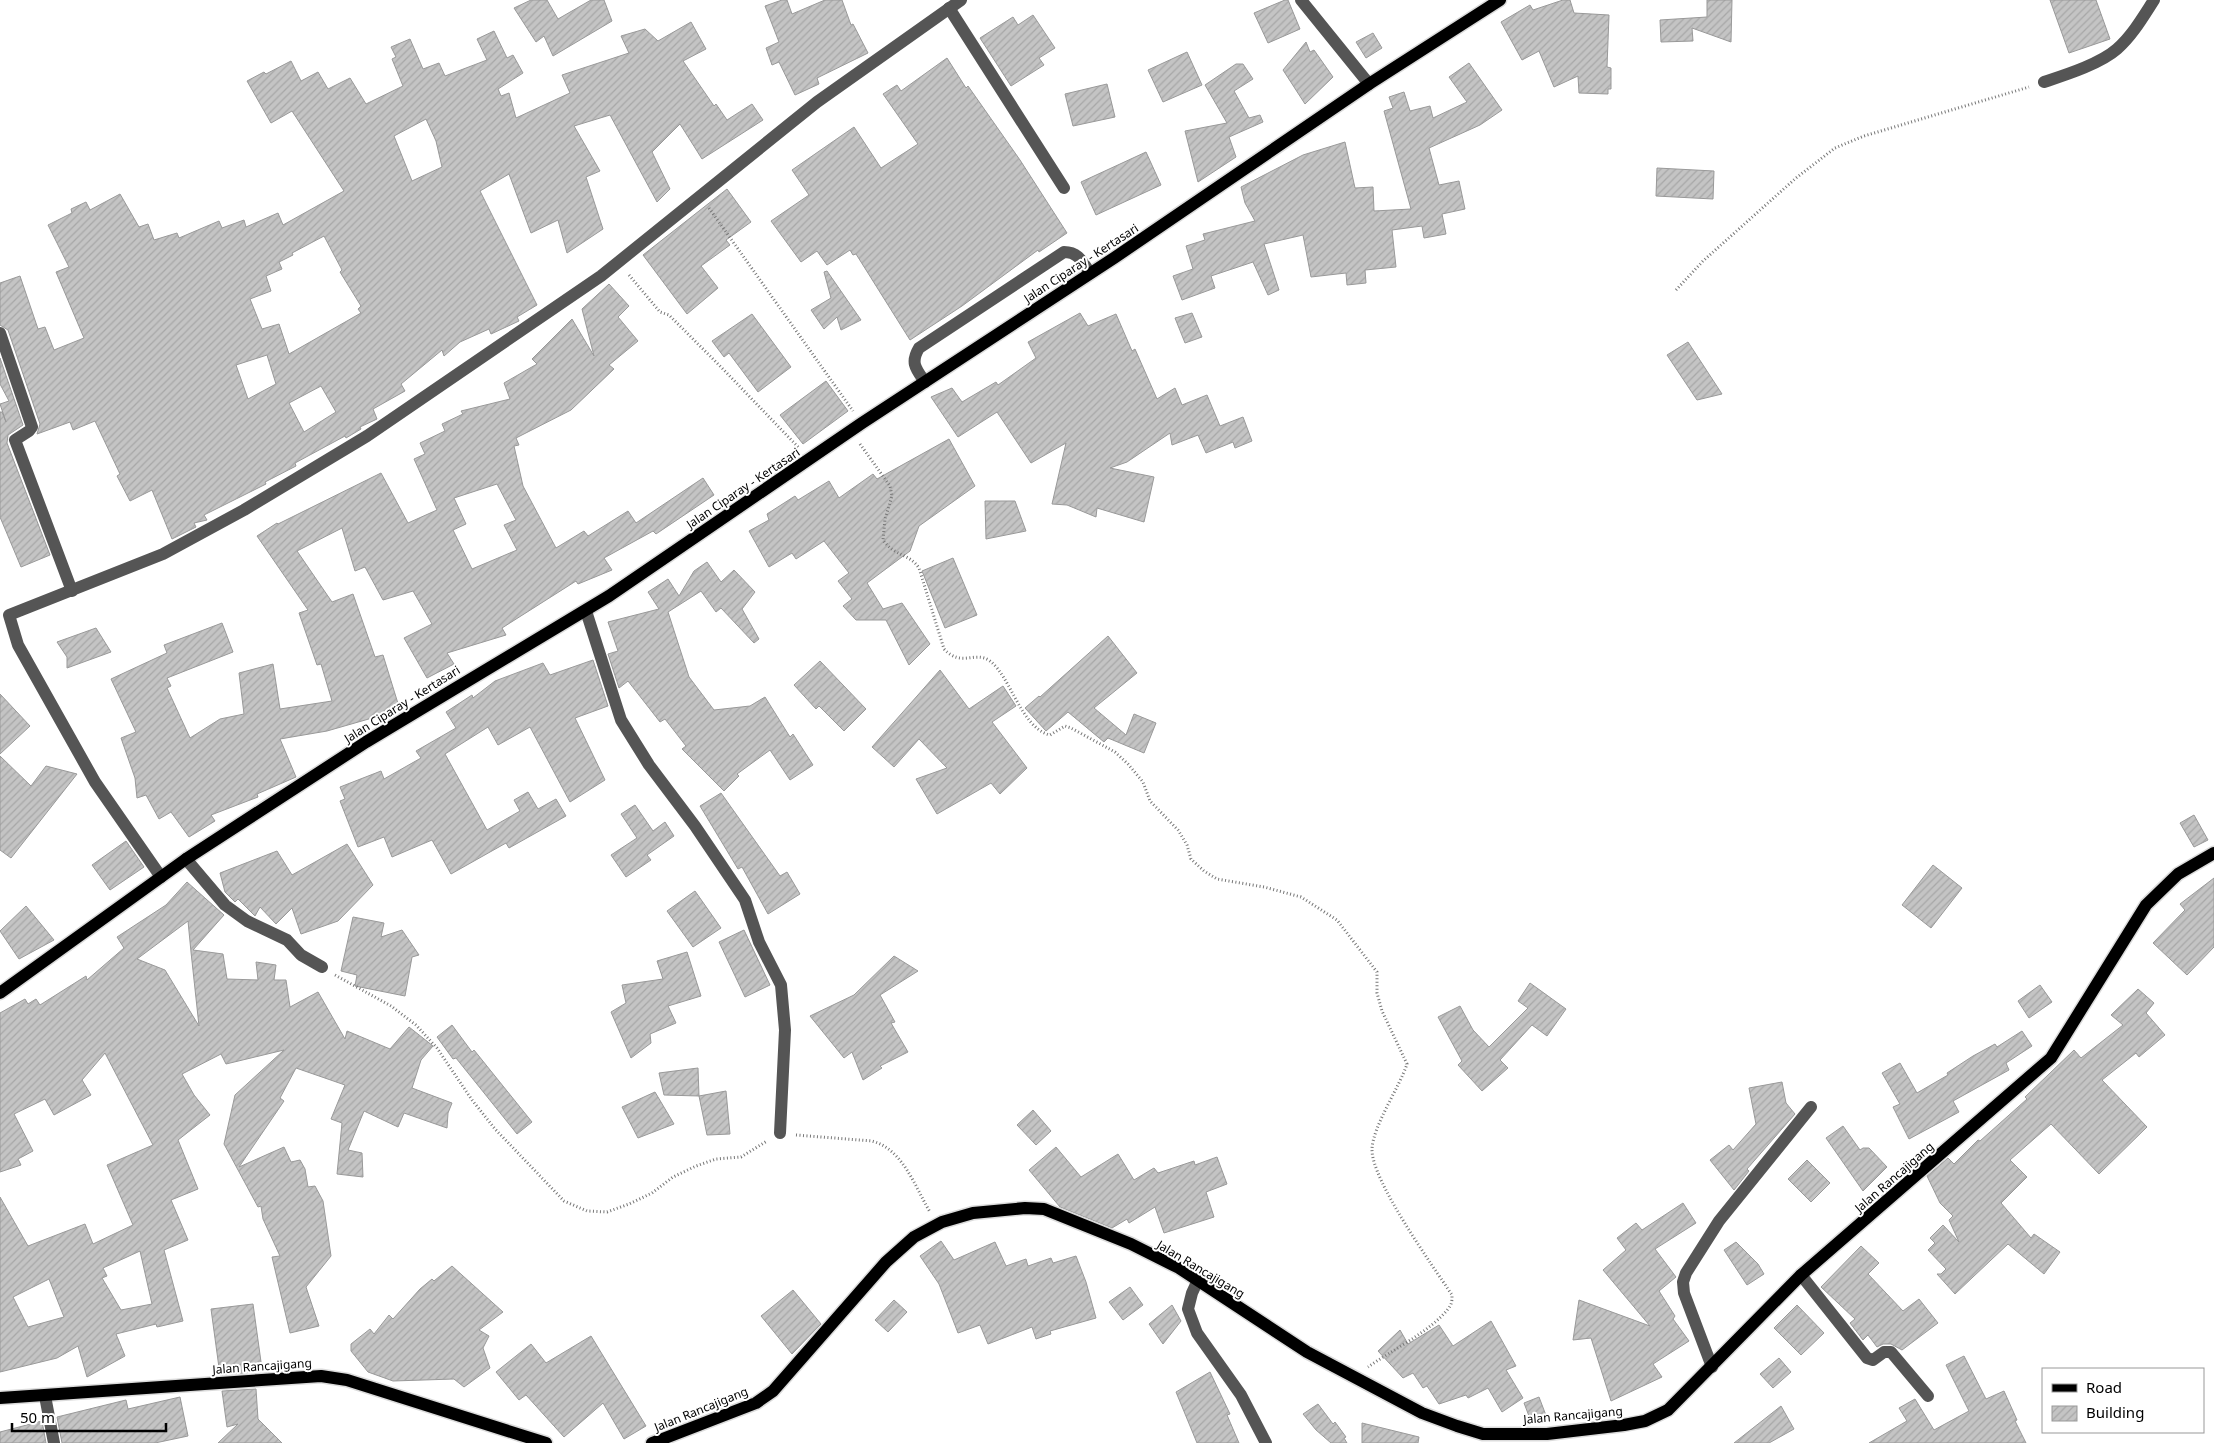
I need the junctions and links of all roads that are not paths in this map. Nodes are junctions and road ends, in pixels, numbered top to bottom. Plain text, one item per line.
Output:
1 (961, 0) edge
2 (1301, 0) edge
3 (1500, 0) edge
4 (2154, 0) edge
5 (949, 8) junction
6 (2044, 82) road end
7 (1370, 84) junction
8 (1064, 188) dead end
9 (1090, 273) junction
10 (0, 333) edge
11 (925, 382) junction
12 (72, 591) junction
13 (586, 611) junction
14 (5, 616) edge
15 (2214, 853) edge
16 (186, 859) junction
17 (161, 877) junction
18 (322, 967) road end
19 (0, 993) edge
20 (1811, 1107) dead end
21 (780, 1133) road end
22 (1800, 1275) junction
23 (1198, 1280) junction
24 (1712, 1366) junction
25 (45, 1396) junction
26 (1928, 1396) dead end
27 (0, 1398) edge
28 (54, 1443) edge
29 (546, 1443) edge
30 (652, 1443) edge
31 (1266, 1443) edge

1 - 5 street
2 - 7 street
3 - 7 main road, Jalan Ciparay - Kertasari
4 - 6 street
5 - 8 street
5 - 12 street
7 - 9 main road, Jalan Ciparay - Kertasari
9 - 11 main road, Jalan Ciparay - Kertasari
9 - 11 street
10 - 12 street
11 - 13 main road, Jalan Ciparay - Kertasari
12 - 14 street
13 - 16 main road, Jalan Ciparay - Kertasari
13 - 21 street
14 - 17 street
15 - 22 main road, Jalan Rancajigang
16 - 17 main road, Jalan Ciparay - Kertasari
16 - 18 street
17 - 19 main road, Jalan Ciparay - Kertasari
20 - 24 street
22 - 24 main road, Jalan Rancajigang
22 - 26 street
23 - 24 main road, Jalan Rancajigang
23 - 30 main road, Jalan Rancajigang
23 - 31 street
25 - 27 main road, Jalan Rancajigang
25 - 28 street
25 - 29 main road, Jalan Rancajigang

